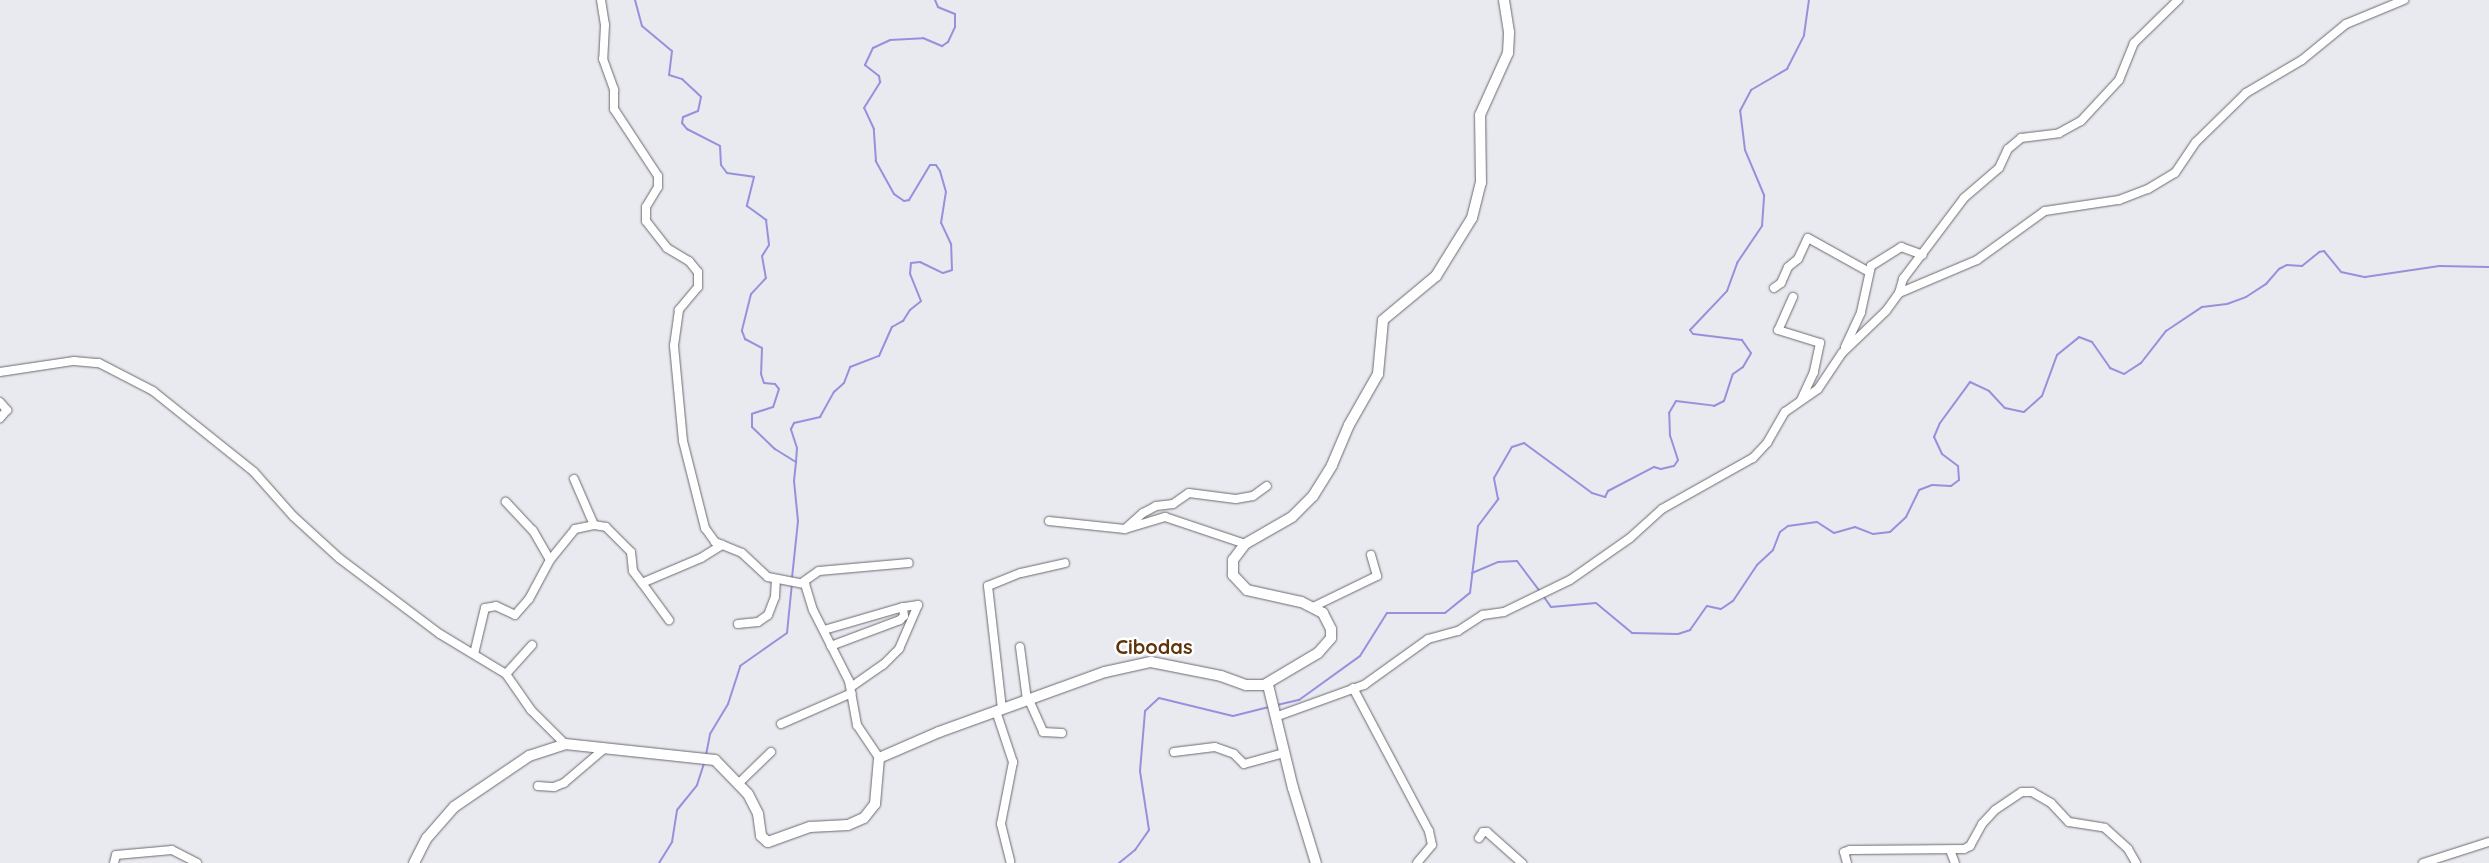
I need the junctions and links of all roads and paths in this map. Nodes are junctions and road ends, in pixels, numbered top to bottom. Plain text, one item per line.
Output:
1 (601, 0) edge
2 (1504, 0) edge
3 (2178, 0) edge
4 (2404, 0) edge
5 (1923, 255) junction
6 (1869, 272) junction
7 (1774, 288) dead end
8 (1899, 293) junction
9 (1793, 297) dead end
10 (1842, 353) junction
11 (0, 372) edge
12 (0, 402) edge
13 (1800, 402) junction
14 (0, 418) edge
15 (574, 479) dead end
16 (1267, 486) dead end
17 (506, 502) dead end
18 (1049, 521) dead end
19 (594, 525) junction
20 (1125, 529) junction
21 (1246, 544) junction
22 (722, 545) junction
23 (1371, 555) dead end
24 (550, 560) junction
25 (909, 563) dead end
26 (1065, 563) dead end
27 (778, 580) junction
28 (642, 582) junction
29 (800, 582) junction
30 (1315, 606) junction
31 (903, 607) junction
32 (669, 620) dead end
33 (738, 624) dead end
34 (824, 630) junction
35 (532, 645) dead end
36 (832, 646) junction
37 (1020, 647) dead end
38 (474, 654) junction
39 (506, 674) junction
40 (1268, 685) junction
41 (1354, 688) junction
42 (852, 690) junction
43 (1028, 700) junction
44 (999, 710) junction
45 (1275, 716) junction
46 (781, 724) dead end
47 (1062, 733) dead end
48 (565, 744) junction
49 (604, 749) junction
50 (771, 752) dead end
51 (1174, 752) dead end
52 (1284, 753) junction
53 (879, 758) junction
54 (738, 784) junction
55 (538, 786) dead end
56 (1479, 838) dead end
57 (2489, 842) edge
58 (1950, 850) junction
59 (1010, 861) dead end
60 (114, 863) edge
61 (196, 863) edge
62 (414, 863) edge
63 (1316, 863) edge
64 (1417, 863) edge
65 (1522, 863) edge
66 (1847, 863) edge
67 (1954, 863) edge
68 (2136, 863) edge
69 (2422, 863) edge

1 - 22 street
2 - 21 main road
3 - 5 street
4 - 8 street
5 - 6 street
5 - 8 street
6 - 7 street
6 - 10 street
8 - 10 street
9 - 13 street
10 - 13 street
11 - 38 street
12 - 14 street
13 - 41 street
15 - 19 street
16 - 20 street
17 - 24 street
18 - 20 street
19 - 24 street
19 - 28 street
20 - 21 street
21 - 30 main road
22 - 27 street
22 - 28 street
23 - 30 street
24 - 38 street
25 - 29 street
26 - 44 street
27 - 29 street
27 - 33 street
28 - 32 street
29 - 34 street
30 - 40 main road
31 - 34 street
31 - 36 street
31 - 42 street
34 - 36 street
35 - 39 street
36 - 42 street
37 - 43 street
38 - 39 street
39 - 48 street
40 - 43 main road
40 - 45 main road
41 - 45 street
41 - 64 street
42 - 46 street
42 - 53 street
43 - 44 main road
43 - 47 street
44 - 53 main road
44 - 59 street
45 - 52 main road
48 - 49 main road
48 - 62 main road
49 - 54 main road
49 - 55 street
50 - 54 street
51 - 52 street
52 - 63 main road
53 - 54 main road
56 - 65 street
57 - 69 street
58 - 66 street
58 - 67 street
58 - 68 street
60 - 61 street

